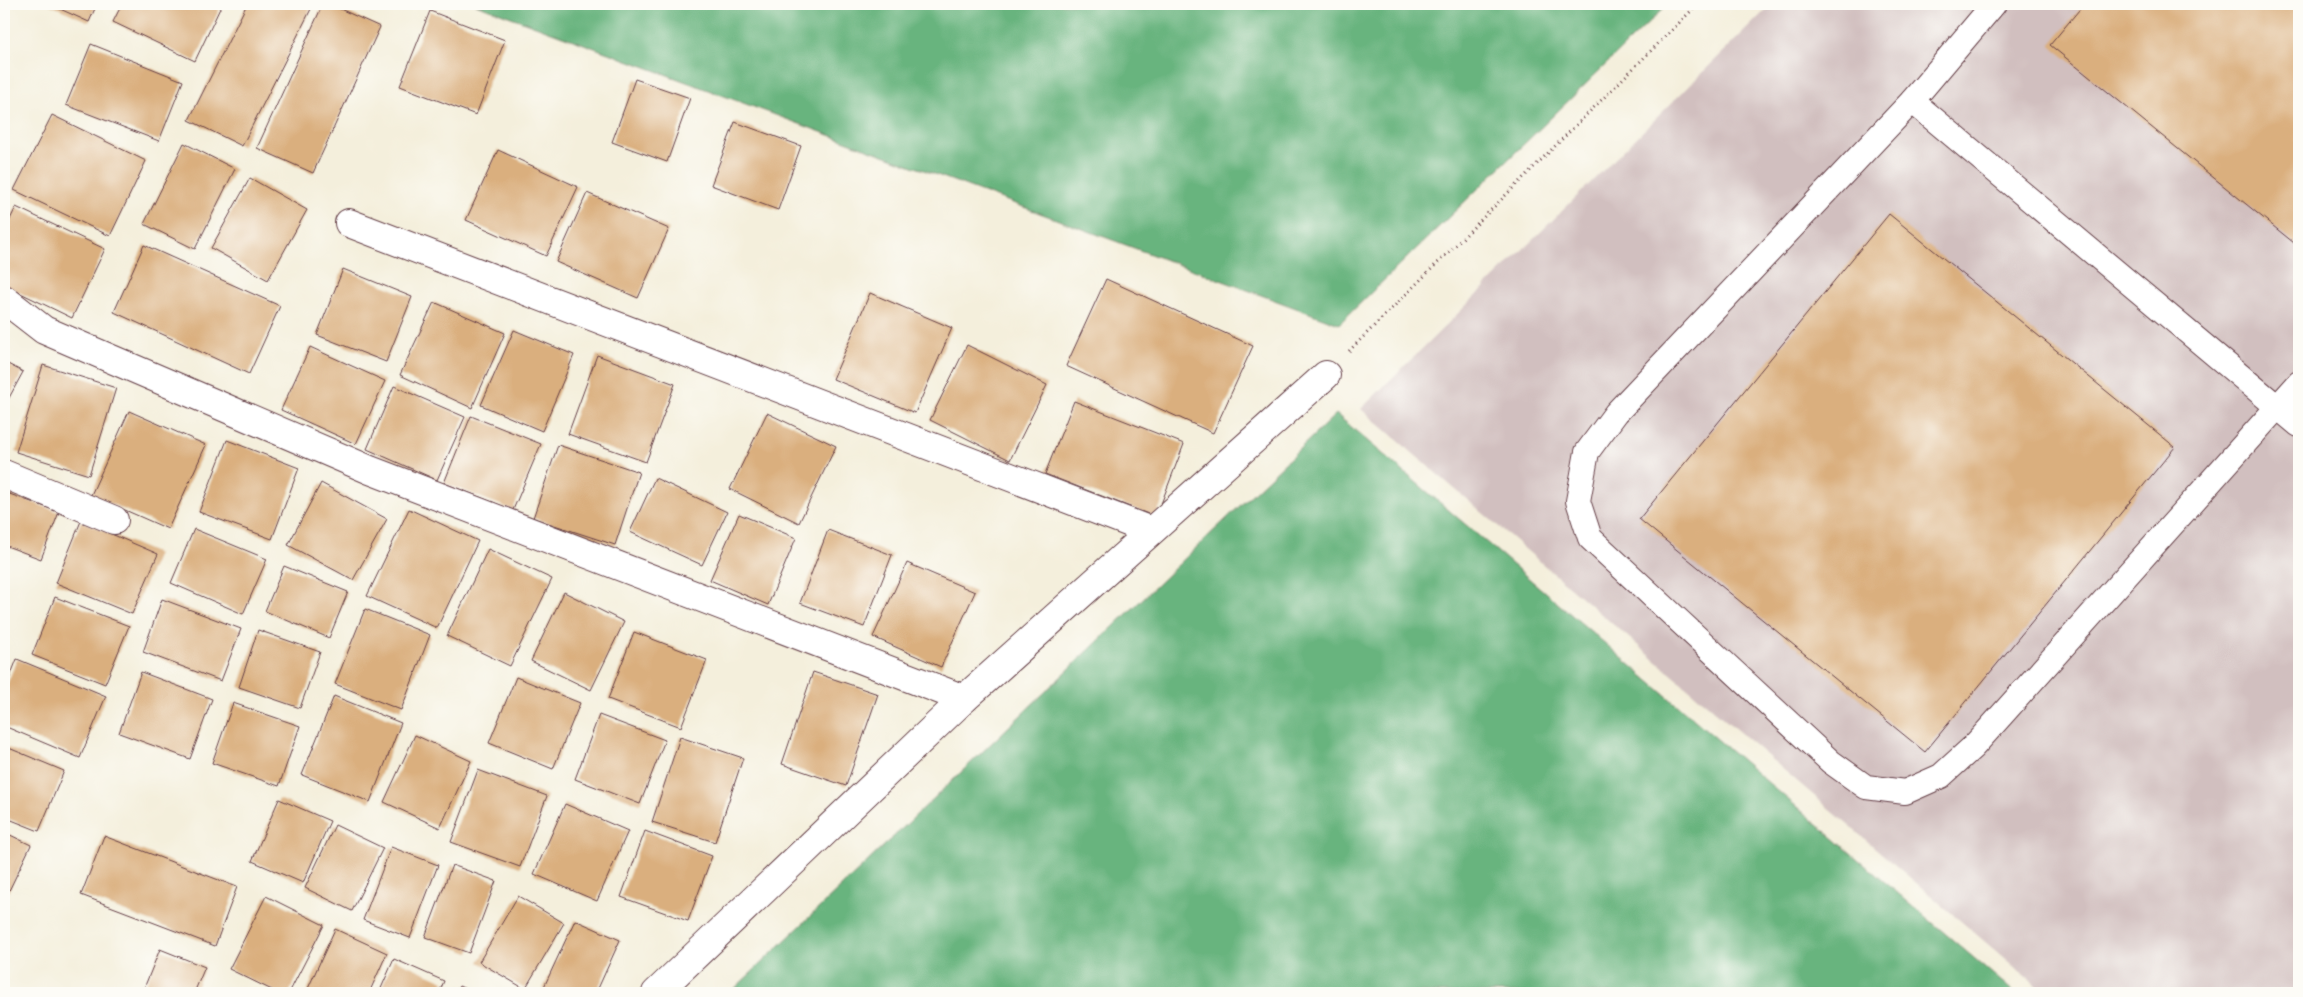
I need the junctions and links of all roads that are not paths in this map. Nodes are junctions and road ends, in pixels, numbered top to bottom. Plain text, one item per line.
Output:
1 (1994, 4) edge
2 (1912, 101) junction
3 (349, 223) dead end
4 (4, 300) edge
5 (1326, 374) road end
6 (2299, 383) edge
7 (2278, 407) junction
8 (2299, 425) edge
9 (4, 474) edge
10 (114, 520) dead end
11 (1151, 532) junction
12 (964, 699) junction
13 (656, 993) edge

1 - 2 lane
2 - 7 lane
2 - 7 lane
3 - 11 street
4 - 12 street
5 - 11 street
6 - 7 lane
7 - 8 lane
9 - 10 street
11 - 12 street
12 - 13 street

